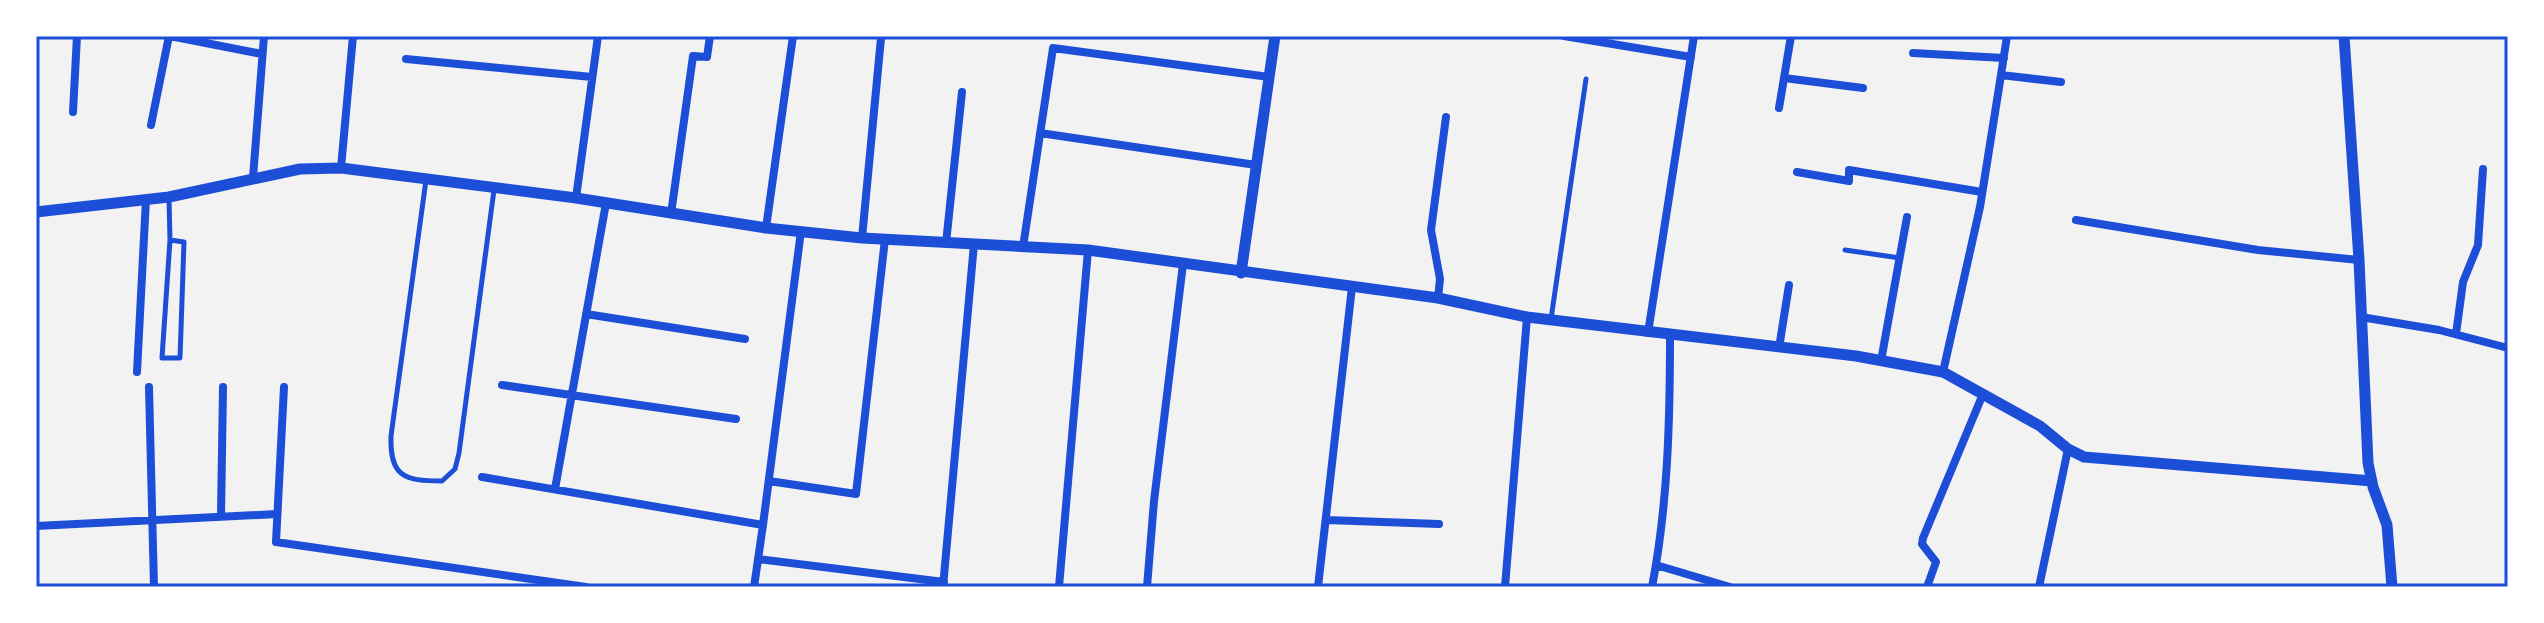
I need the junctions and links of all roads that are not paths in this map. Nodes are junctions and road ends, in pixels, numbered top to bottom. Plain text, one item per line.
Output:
1 (77, 36) edge
2 (169, 36) edge
3 (264, 36) edge
4 (353, 36) edge
5 (598, 36) edge
6 (710, 36) edge
7 (793, 36) edge
8 (1275, 36) edge
9 (1564, 36) edge
10 (1694, 36) edge
11 (1791, 36) edge
12 (2007, 36) edge
13 (2344, 36) edge
14 (881, 38) dead end
15 (1913, 53) dead end
16 (262, 54) junction
17 (1691, 57) junction
18 (2004, 58) junction
19 (406, 59) dead end
20 (2001, 75) junction
21 (592, 77) junction
22 (1269, 77) junction
23 (1784, 78) junction
24 (1586, 79) dead end
25 (2061, 82) dead end
26 (1863, 88) dead end
27 (962, 92) dead end
28 (1779, 108) dead end
29 (73, 112) dead end
30 (1446, 117) dead end
31 (151, 125) dead end
32 (1040, 133) junction
33 (1256, 165) junction
34 (341, 168) junction
35 (2483, 169) dead end
36 (1797, 172) dead end
37 (253, 178) junction
38 (426, 179) junction
39 (494, 187) junction
40 (1982, 192) junction
41 (169, 197) junction
42 (576, 198) junction
43 (146, 199) junction
44 (606, 203) junction
45 (36, 212) edge
46 (671, 214) junction
47 (1907, 217) dead end
48 (2076, 220) dead end
49 (766, 228) junction
50 (801, 231) junction
51 (862, 238) junction
52 (885, 239) junction
53 (170, 240) junction
54 (946, 243) junction
55 (974, 244) junction
56 (1023, 247) junction
57 (1088, 250) junction
58 (1845, 250) dead end
59 (1900, 258) junction
60 (2359, 260) junction
61 (1183, 264) junction
62 (1241, 273) junction
63 (1789, 285) dead end
64 (1352, 287) junction
65 (1438, 298) junction
66 (586, 314) junction
67 (1527, 317) junction
68 (2361, 317) junction
69 (1550, 320) junction
70 (1648, 333) junction
71 (2456, 334) junction
72 (1670, 336) junction
73 (745, 339) dead end
74 (1779, 348) junction
75 (2508, 348) edge
76 (1881, 361) junction
77 (137, 372) dead end
78 (1943, 372) junction
79 (502, 385) dead end
80 (149, 387) dead end
81 (223, 387) dead end
82 (284, 387) dead end
83 (572, 394) junction
84 (1983, 394) junction
85 (736, 419) dead end
86 (2068, 449) junction
87 (482, 477) dead end
88 (769, 481) junction
89 (2372, 481) junction
90 (555, 489) junction
91 (277, 514) junction
92 (221, 516) junction
93 (152, 520) junction
94 (1326, 520) junction
95 (1439, 524) dead end
96 (763, 525) junction
97 (36, 526) edge
98 (758, 559) junction
99 (1656, 565) junction
100 (892, 575) junction
101 (944, 584) edge
102 (154, 587) edge
103 (586, 587) edge
104 (754, 587) edge
105 (891, 587) edge
106 (1059, 587) edge
107 (1147, 587) edge
108 (1318, 587) edge
109 (1505, 587) edge
110 (1652, 587) edge
111 (1730, 587) edge
112 (1927, 587) edge
113 (2039, 587) edge
114 (2392, 587) edge

1 - 29 street
2 - 16 street
2 - 31 street
3 - 16 street
4 - 34 street
5 - 21 street
6 - 46 street
7 - 49 street
8 - 22 street
9 - 17 street
10 - 17 street
11 - 23 street
12 - 18 street
13 - 60 street
14 - 51 street
15 - 18 street
16 - 37 street
17 - 70 street
18 - 20 street
19 - 21 street
20 - 25 street
20 - 40 street
21 - 42 street
22 - 32 street
22 - 33 street
23 - 26 street
23 - 28 street
24 - 69 lane
27 - 54 street
30 - 65 street
32 - 33 street
32 - 56 street
33 - 62 street
34 - 37 street
34 - 38 street
35 - 71 street
36 - 40 street
37 - 41 street
38 - 39 street
38 - 39 lane
39 - 42 street
40 - 78 street
41 - 43 street
41 - 53 lane
42 - 44 street
43 - 45 street
43 - 77 street
44 - 46 street
44 - 66 street
46 - 49 street
47 - 59 street
48 - 60 street
49 - 50 street
50 - 51 street
50 - 88 street
51 - 52 street
52 - 54 street
52 - 88 street
53 - 53 lane
54 - 55 street
55 - 56 street
55 - 101 street
56 - 57 street
57 - 61 street
57 - 106 street
58 - 59 lane
59 - 76 street
60 - 68 street
61 - 62 street
61 - 107 street
62 - 64 street
63 - 74 street
64 - 65 street
64 - 94 street
65 - 67 street
66 - 73 street
66 - 83 street
67 - 69 street
67 - 109 street
68 - 71 street
68 - 89 street
69 - 70 street
70 - 72 street
71 - 75 street
72 - 74 street
72 - 99 street
74 - 76 street
76 - 78 street
78 - 84 street
79 - 83 street
80 - 93 street
81 - 92 street
82 - 91 street
83 - 85 street
83 - 90 street
84 - 86 street
84 - 112 street
86 - 89 street
86 - 113 street
87 - 90 street
88 - 96 street
89 - 114 street
90 - 96 street
91 - 92 street
91 - 103 street
92 - 93 street
93 - 97 street
93 - 102 street
94 - 95 street
94 - 108 street
96 - 98 street
98 - 100 street
98 - 104 street
99 - 110 street
99 - 111 street
100 - 101 street
100 - 105 lane

